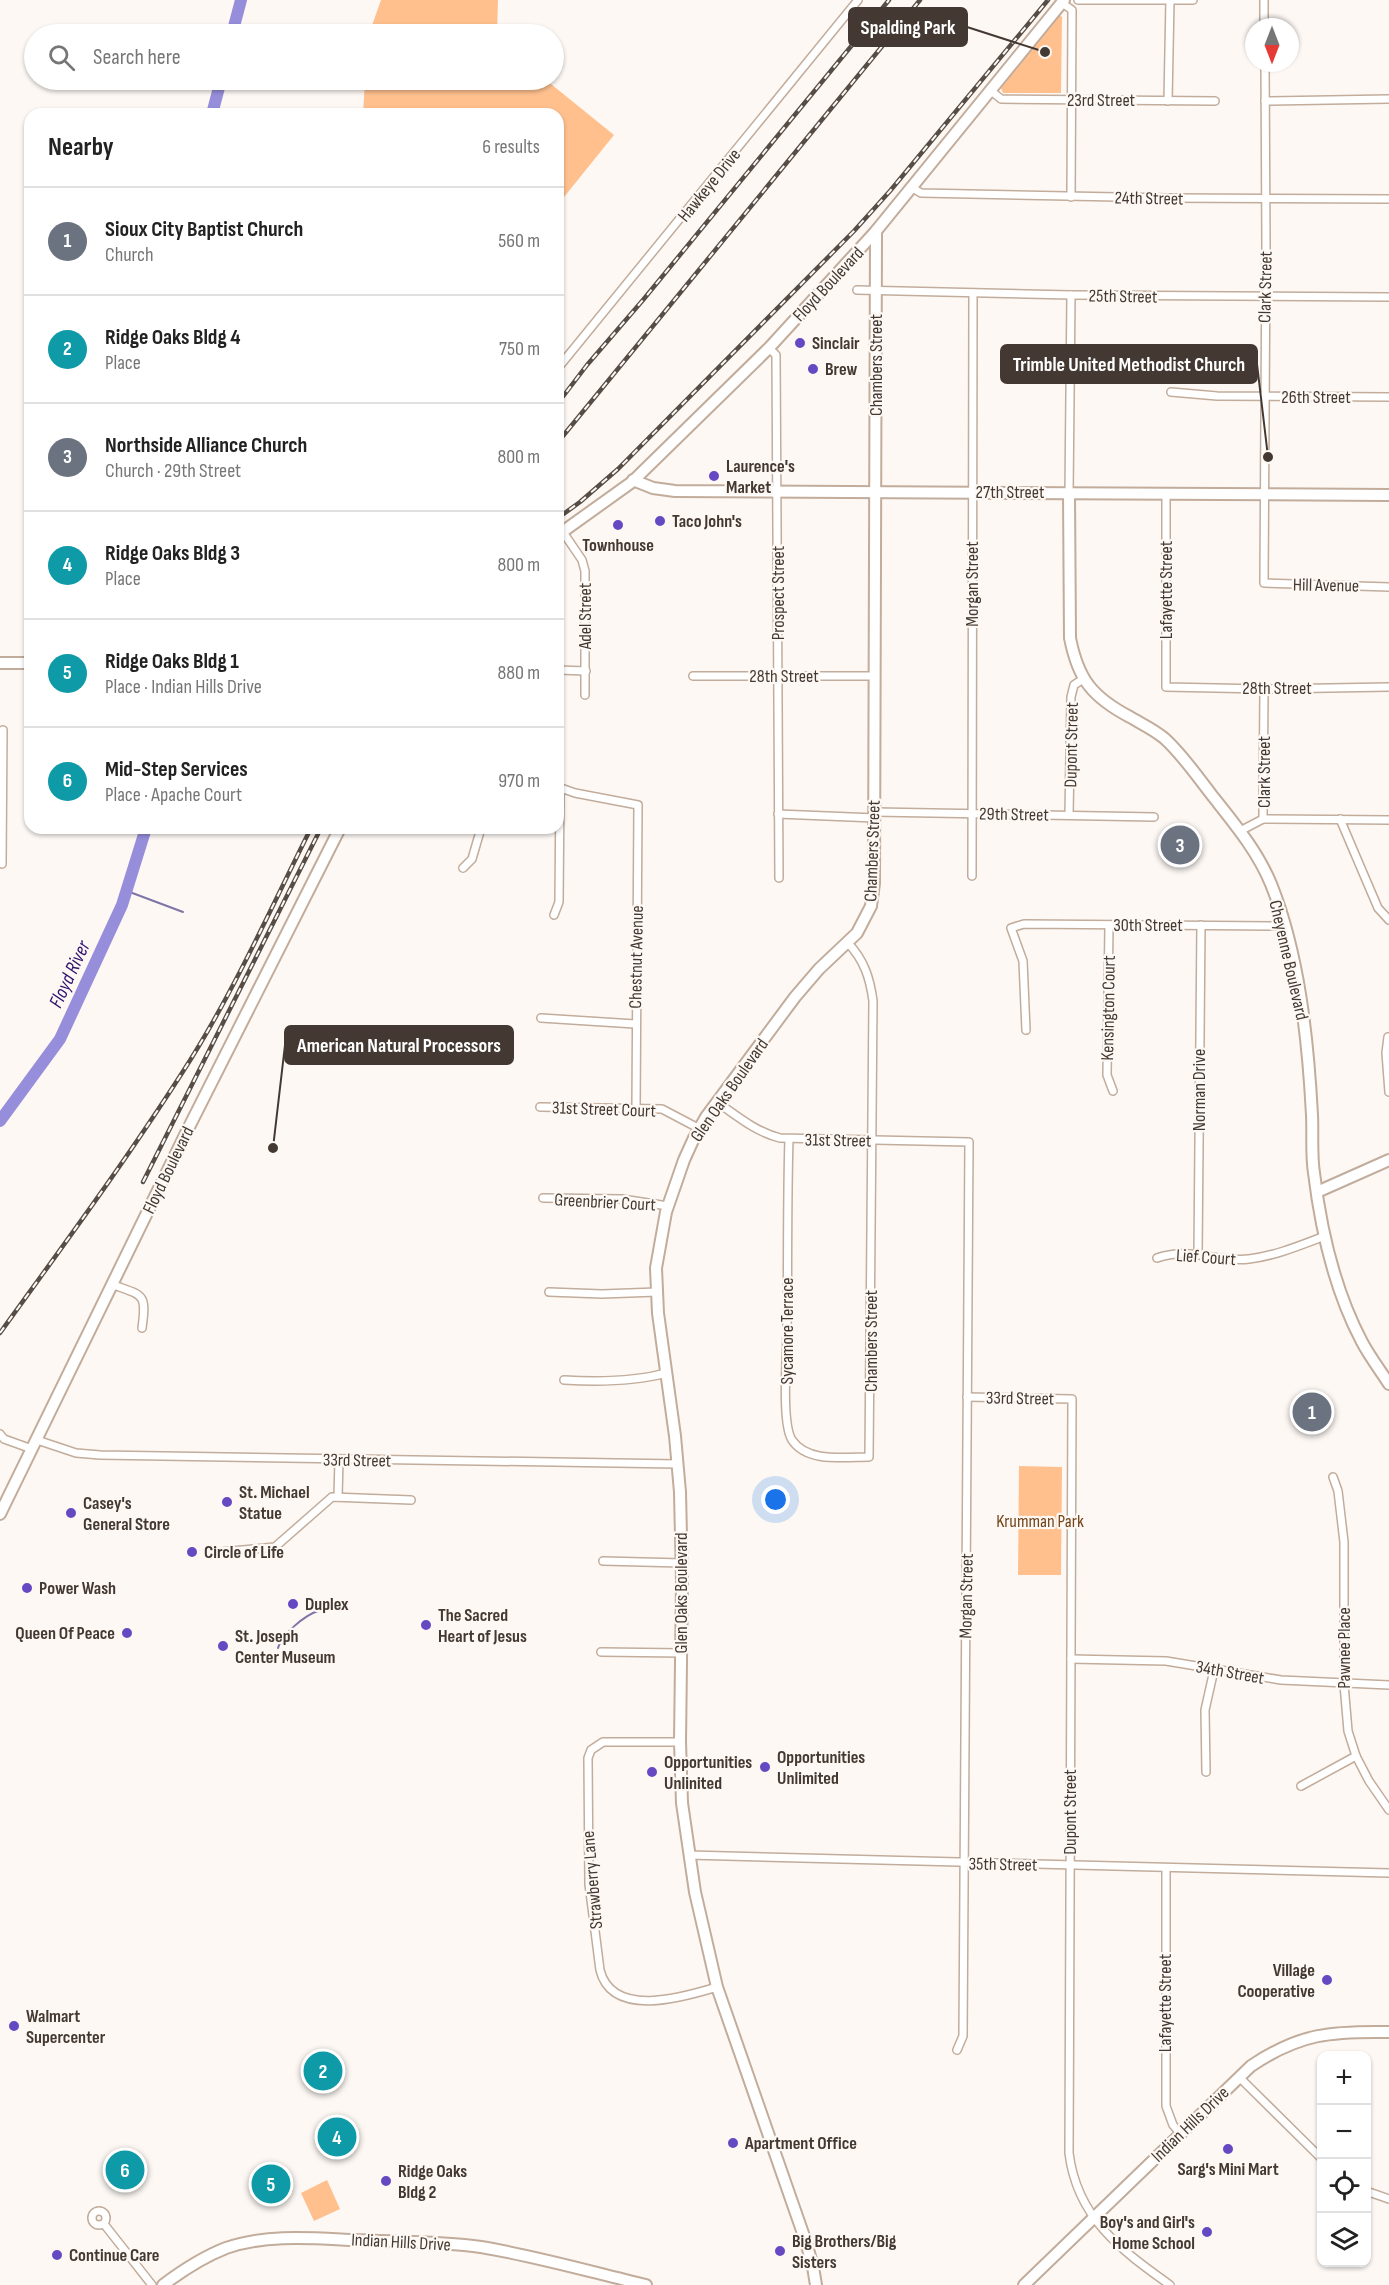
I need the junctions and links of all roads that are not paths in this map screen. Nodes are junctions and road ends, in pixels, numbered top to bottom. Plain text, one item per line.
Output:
1 (858, 0) edge
2 (1078, 0) edge
3 (1170, 0) edge
4 (1193, 0) edge
5 (1264, 0) edge
6 (1063, 2) edge
7 (1264, 18) edge
8 (1265, 72) edge
9 (990, 90) junction
10 (1389, 99) edge
11 (1071, 100) junction
12 (1168, 100) junction
13 (1215, 101) dead end
14 (1265, 101) junction
15 (911, 187) junction
16 (1071, 196) junction
17 (1266, 199) junction
18 (1389, 200) edge
19 (876, 231) junction
20 (857, 290) dead end
21 (877, 292) junction
22 (973, 293) junction
23 (1071, 295) junction
24 (1265, 297) junction
25 (1389, 297) edge
26 (769, 348) junction
27 (564, 361) edge
28 (1171, 392) dead end
29 (1264, 396) junction
30 (1389, 397) edge
31 (633, 480) junction
32 (777, 492) junction
33 (875, 492) junction
34 (972, 492) junction
35 (1069, 493) junction
36 (1166, 493) junction
37 (1264, 494) junction
38 (1389, 495) edge
39 (564, 530) edge
40 (564, 538) edge
41 (1264, 583) joint
42 (1389, 587) edge
43 (0, 663) edge
44 (24, 663) edge
45 (564, 670) edge
46 (586, 671) junction
47 (693, 676) dead end
48 (875, 676) junction
49 (779, 677) junction
50 (1083, 679) junction
51 (1166, 687) joint
52 (1389, 687) edge
53 (1264, 689) junction
54 (585, 695) dead end
55 (3, 730) dead end
56 (564, 789) edge
57 (778, 814) junction
58 (972, 814) junction
59 (875, 815) junction
60 (1069, 815) junction
61 (1, 817) edge
62 (1154, 817) dead end
63 (1263, 819) junction
64 (1340, 819) junction
65 (1389, 820) edge
66 (1240, 831) junction
67 (337, 834) edge
68 (479, 834) edge
69 (559, 834) edge
70 (2, 864) dead end
71 (463, 868) dead end
72 (972, 876) dead end
73 (779, 878) dead end
74 (554, 915) dead end
75 (1389, 920) edge
76 (1109, 925) junction
77 (1201, 925) junction
78 (1285, 926) junction
79 (848, 944) junction
80 (541, 1018) dead end
81 (635, 1024) junction
82 (1026, 1030) dead end
83 (1388, 1036) edge
84 (1113, 1091) dead end
85 (1389, 1092) edge
86 (717, 1102) junction
87 (540, 1107) dead end
88 (636, 1108) junction
89 (700, 1129) junction
90 (789, 1139) junction
91 (871, 1140) junction
92 (969, 1142) joint
93 (1389, 1160) edge
94 (1317, 1192) junction
95 (543, 1198) dead end
96 (668, 1206) junction
97 (1326, 1236) junction
98 (1198, 1254) junction
99 (1156, 1258) dead end
100 (111, 1284) junction
101 (549, 1292) dead end
102 (657, 1292) junction
103 (142, 1328) dead end
104 (666, 1373) junction
105 (564, 1380) dead end
106 (1389, 1384) edge
107 (967, 1397) junction
108 (1072, 1399) joint
109 (0, 1434) edge
110 (35, 1445) junction
111 (869, 1456) joint
112 (339, 1460) junction
113 (678, 1464) junction
114 (1333, 1477) dead end
115 (339, 1497) junction
116 (411, 1500) dead end
117 (0, 1514) edge
118 (221, 1552) dead end
119 (603, 1561) dead end
120 (682, 1563) junction
121 (601, 1652) dead end
122 (682, 1653) junction
123 (1071, 1659) junction
124 (1214, 1670) junction
125 (1344, 1684) junction
126 (1389, 1685) edge
127 (680, 1742) junction
128 (1356, 1756) junction
129 (1206, 1772) dead end
130 (1301, 1786) dead end
131 (1389, 1810) edge
132 (689, 1855) junction
133 (964, 1864) junction
134 (1070, 1866) junction
135 (1166, 1868) junction
136 (1389, 1873) edge
137 (717, 1987) junction
138 (1389, 2032) edge
139 (957, 2050) dead end
140 (1239, 2077) junction
141 (1179, 2133) junction
142 (1317, 2154) edge
143 (1371, 2193) edge
144 (1389, 2199) edge
145 (1094, 2218) junction
146 (104, 2224) dead end
147 (152, 2285) edge
148 (163, 2285) edge
149 (646, 2285) edge
150 (816, 2285) edge
151 (1024, 2285) edge
152 (1170, 2285) edge

1 - 27 street, Hawkeye Drive
2 - 3 street
3 - 4 street
3 - 12 street
5 - 7 street
6 - 9 main road, Floyd Boulevard
6 - 11 street
8 - 14 street, Clark Street
9 - 11 street, 23rd Street
9 - 15 main road, Floyd Boulevard
10 - 14 street
11 - 12 street, 23rd Street
11 - 16 street
12 - 13 street, 23rd Street
14 - 17 street, Clark Street
15 - 16 street, 24th Street
15 - 19 main road, Floyd Boulevard
16 - 17 street, 24th Street
17 - 18 street, 24th Street
17 - 24 street, Clark Street
19 - 21 main road, Chambers Street
19 - 26 main road, Floyd Boulevard
20 - 21 street, 25th Street
21 - 22 street, 25th Street
21 - 33 main road, Chambers Street
22 - 23 street, 25th Street
22 - 34 street, Morgan Street
23 - 24 street, 25th Street
23 - 35 street
24 - 25 street, 25th Street
24 - 29 street, Clark Street
26 - 31 main road, Floyd Boulevard
26 - 32 street, Prospect Street
28 - 29 street, 26th Street
29 - 30 street, 26th Street
29 - 37 street, Clark Street
31 - 32 main road, 27th Street
31 - 39 main road, Floyd Boulevard
32 - 33 main road, 27th Street
32 - 49 street, Prospect Street
33 - 34 main road, 27th Street
33 - 48 main road, Chambers Street
34 - 35 main road, 27th Street
34 - 58 street, Morgan Street
35 - 36 main road, 27th Street
35 - 50 main road, Cheyenne Boulevard
36 - 37 main road, 27th Street
36 - 51 street, Lafayette Street
37 - 38 main road, 27th Street
37 - 41 street, Clark Street
40 - 46 street, Adel Street
41 - 42 street, Hill Avenue
43 - 44 main road
45 - 46 street
46 - 54 street, Adel Street
47 - 49 street, 28th Street
48 - 49 street, 28th Street
48 - 59 main road, Chambers Street
49 - 57 street, Prospect Street
50 - 60 street, Dupont Street
50 - 66 main road, Cheyenne Boulevard
51 - 53 street, 28th Street
52 - 53 street, 28th Street
53 - 63 street, Clark Street
55 - 61 street
56 - 81 street, Chestnut Avenue
57 - 59 street, 29th Street
57 - 73 street, Prospect Street
58 - 59 street, 29th Street
58 - 60 street, 29th Street
58 - 72 street, Morgan Street
59 - 79 main road, Chambers Street
60 - 62 street, 29th Street
61 - 70 street
63 - 64 street
63 - 66 street
64 - 65 street
64 - 75 street
66 - 78 main road, Cheyenne Boulevard
67 - 100 main road, Floyd Boulevard
68 - 71 street
69 - 74 street
76 - 77 street, 30th Street
76 - 82 street, 30th Street
76 - 84 street, Kensington Court
77 - 78 street, 30th Street
77 - 98 street, Norman Drive
78 - 94 main road, Cheyenne Boulevard
79 - 86 main road, Glen Oaks Boulevard
79 - 91 street, Chambers Street
80 - 81 street
81 - 88 street, Chestnut Avenue
83 - 85 street
86 - 89 main road, Glen Oaks Boulevard
86 - 90 street, 31st Street
87 - 88 street, 31st Street Court
88 - 89 street, 31st Street Court
89 - 96 main road, Glen Oaks Boulevard
90 - 91 street, 31st Street
90 - 111 street, Sycamore Terrace
91 - 92 street, 31st Street
91 - 111 street, Chambers Street
92 - 107 street, Morgan Street
93 - 94 main road
94 - 97 main road, Cheyenne Boulevard
95 - 96 street, Greenbrier Court
96 - 102 main road, Glen Oaks Boulevard
97 - 98 street, Lief Court
97 - 106 main road, Cheyenne Boulevard
98 - 99 street, Lief Court
100 - 103 street
100 - 110 main road, Floyd Boulevard
101 - 102 street
102 - 104 main road, Glen Oaks Boulevard
104 - 105 street
104 - 113 main road, Glen Oaks Boulevard
107 - 108 street, 33rd Street
107 - 133 street, Morgan Street
108 - 123 street, Dupont Street
109 - 110 street, 33rd Street
110 - 112 street, 33rd Street
110 - 117 main road, Floyd Boulevard
112 - 113 street, 33rd Street
112 - 115 street
113 - 120 main road, Glen Oaks Boulevard
114 - 125 street, Pawnee Place
115 - 116 street
115 - 118 street
119 - 120 street
120 - 122 main road, Glen Oaks Boulevard
121 - 122 street
122 - 127 main road, Glen Oaks Boulevard
123 - 124 street, 34th Street
123 - 134 street, Dupont Street
124 - 125 street, 34th Street
124 - 129 street
125 - 126 street, 34th Street
125 - 128 street, Pawnee Place
127 - 132 main road, Glen Oaks Boulevard
127 - 137 street, Strawberry Lane
128 - 130 street
128 - 131 street, Pawnee Place
132 - 133 street, 35th Street
132 - 137 main road, Glen Oaks Boulevard
133 - 134 street, 35th Street
133 - 139 street, Morgan Street
134 - 135 street, 35th Street
134 - 145 street, Dupont Street
135 - 136 street, 35th Street
135 - 141 street, Lafayette Street
137 - 150 main road, Glen Oaks Boulevard
138 - 140 main road, Indian Hills Drive
140 - 141 main road, Indian Hills Drive
140 - 142 street
141 - 145 main road, Indian Hills Drive
143 - 144 street
145 - 151 main road, Indian Hills Drive
145 - 152 street, Dupont Street
146 - 147 street
148 - 149 main road, Indian Hills Drive

